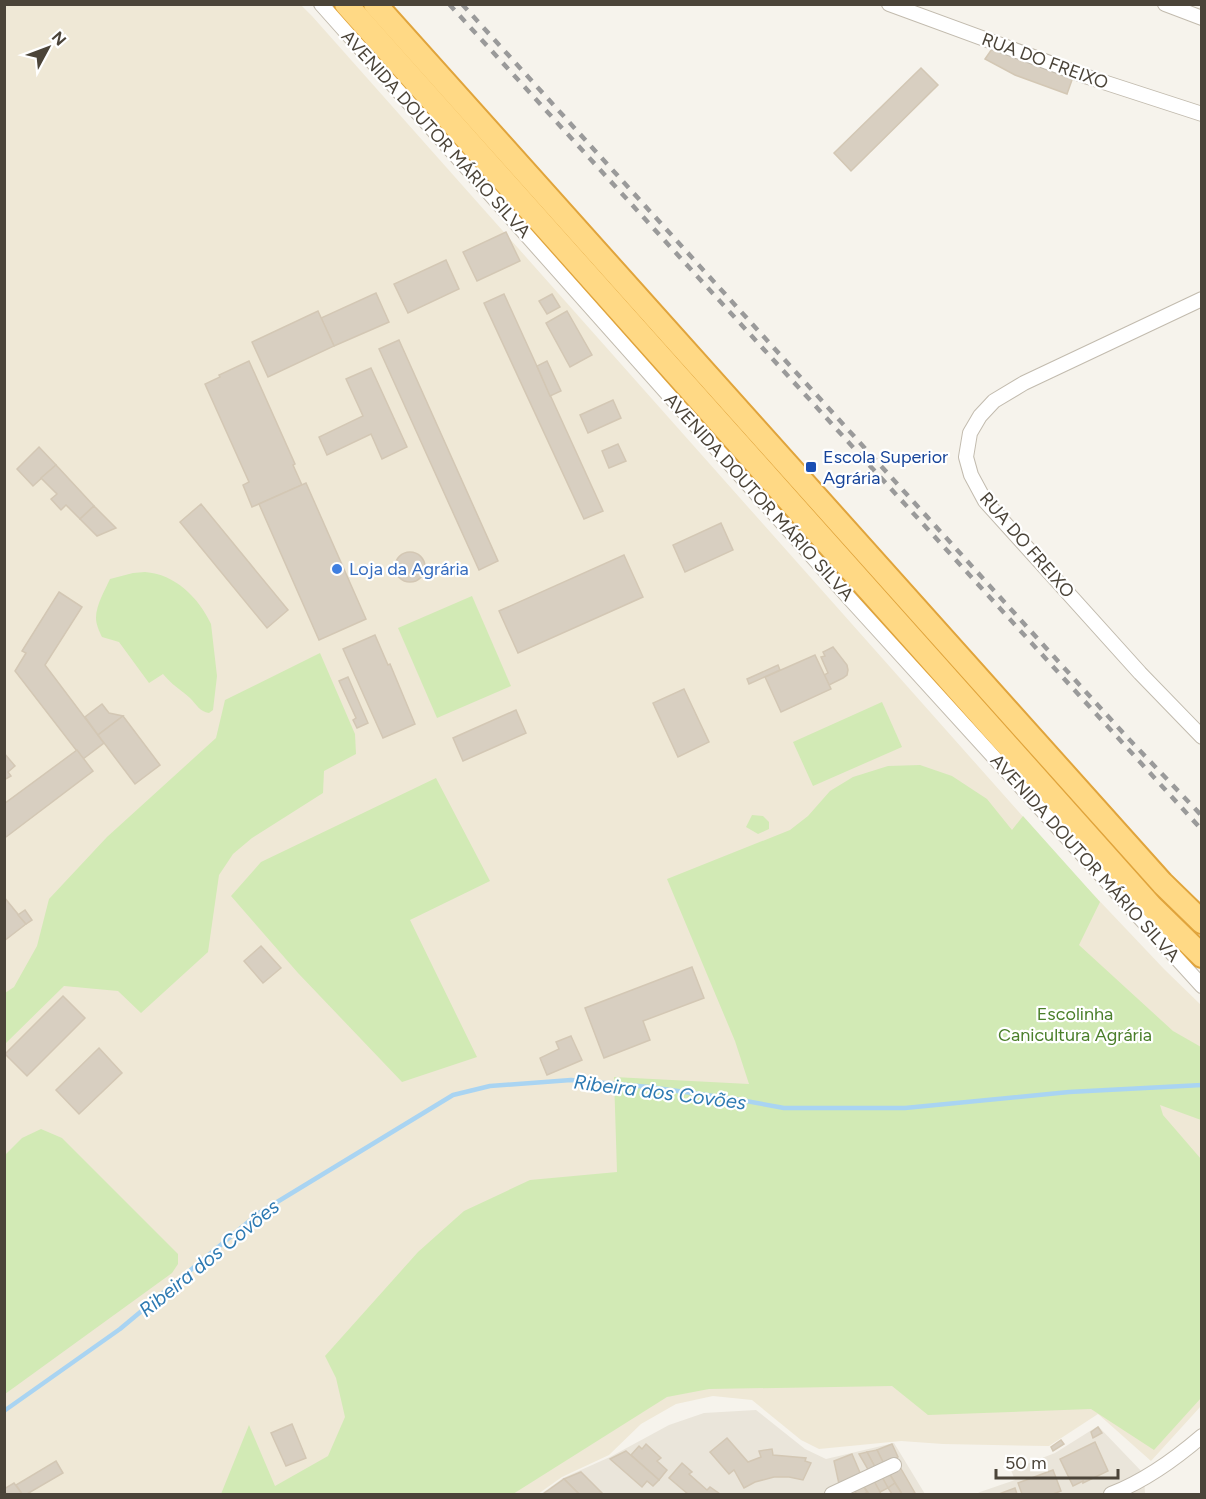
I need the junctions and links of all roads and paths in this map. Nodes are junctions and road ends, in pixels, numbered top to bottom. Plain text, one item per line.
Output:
1 (321, 4) edge
2 (346, 4) edge
3 (375, 4) edge
4 (890, 4) edge
5 (1165, 4) edge
6 (1202, 18) edge
7 (1202, 114) edge
8 (1202, 299) edge
9 (1202, 737) edge
10 (1202, 922) edge
11 (1202, 956) edge
12 (1202, 986) edge
13 (1202, 1436) edge
14 (894, 1465) dead end
15 (832, 1494) edge
16 (1111, 1494) edge

1 - 12 street, AVENIDA DOUTOR MÁRIO SILVA
2 - 11 highway
3 - 10 highway
4 - 7 street, RUA DO FREIXO
5 - 6 street
8 - 9 street, RUA DO FREIXO
13 - 16 street
14 - 15 street

